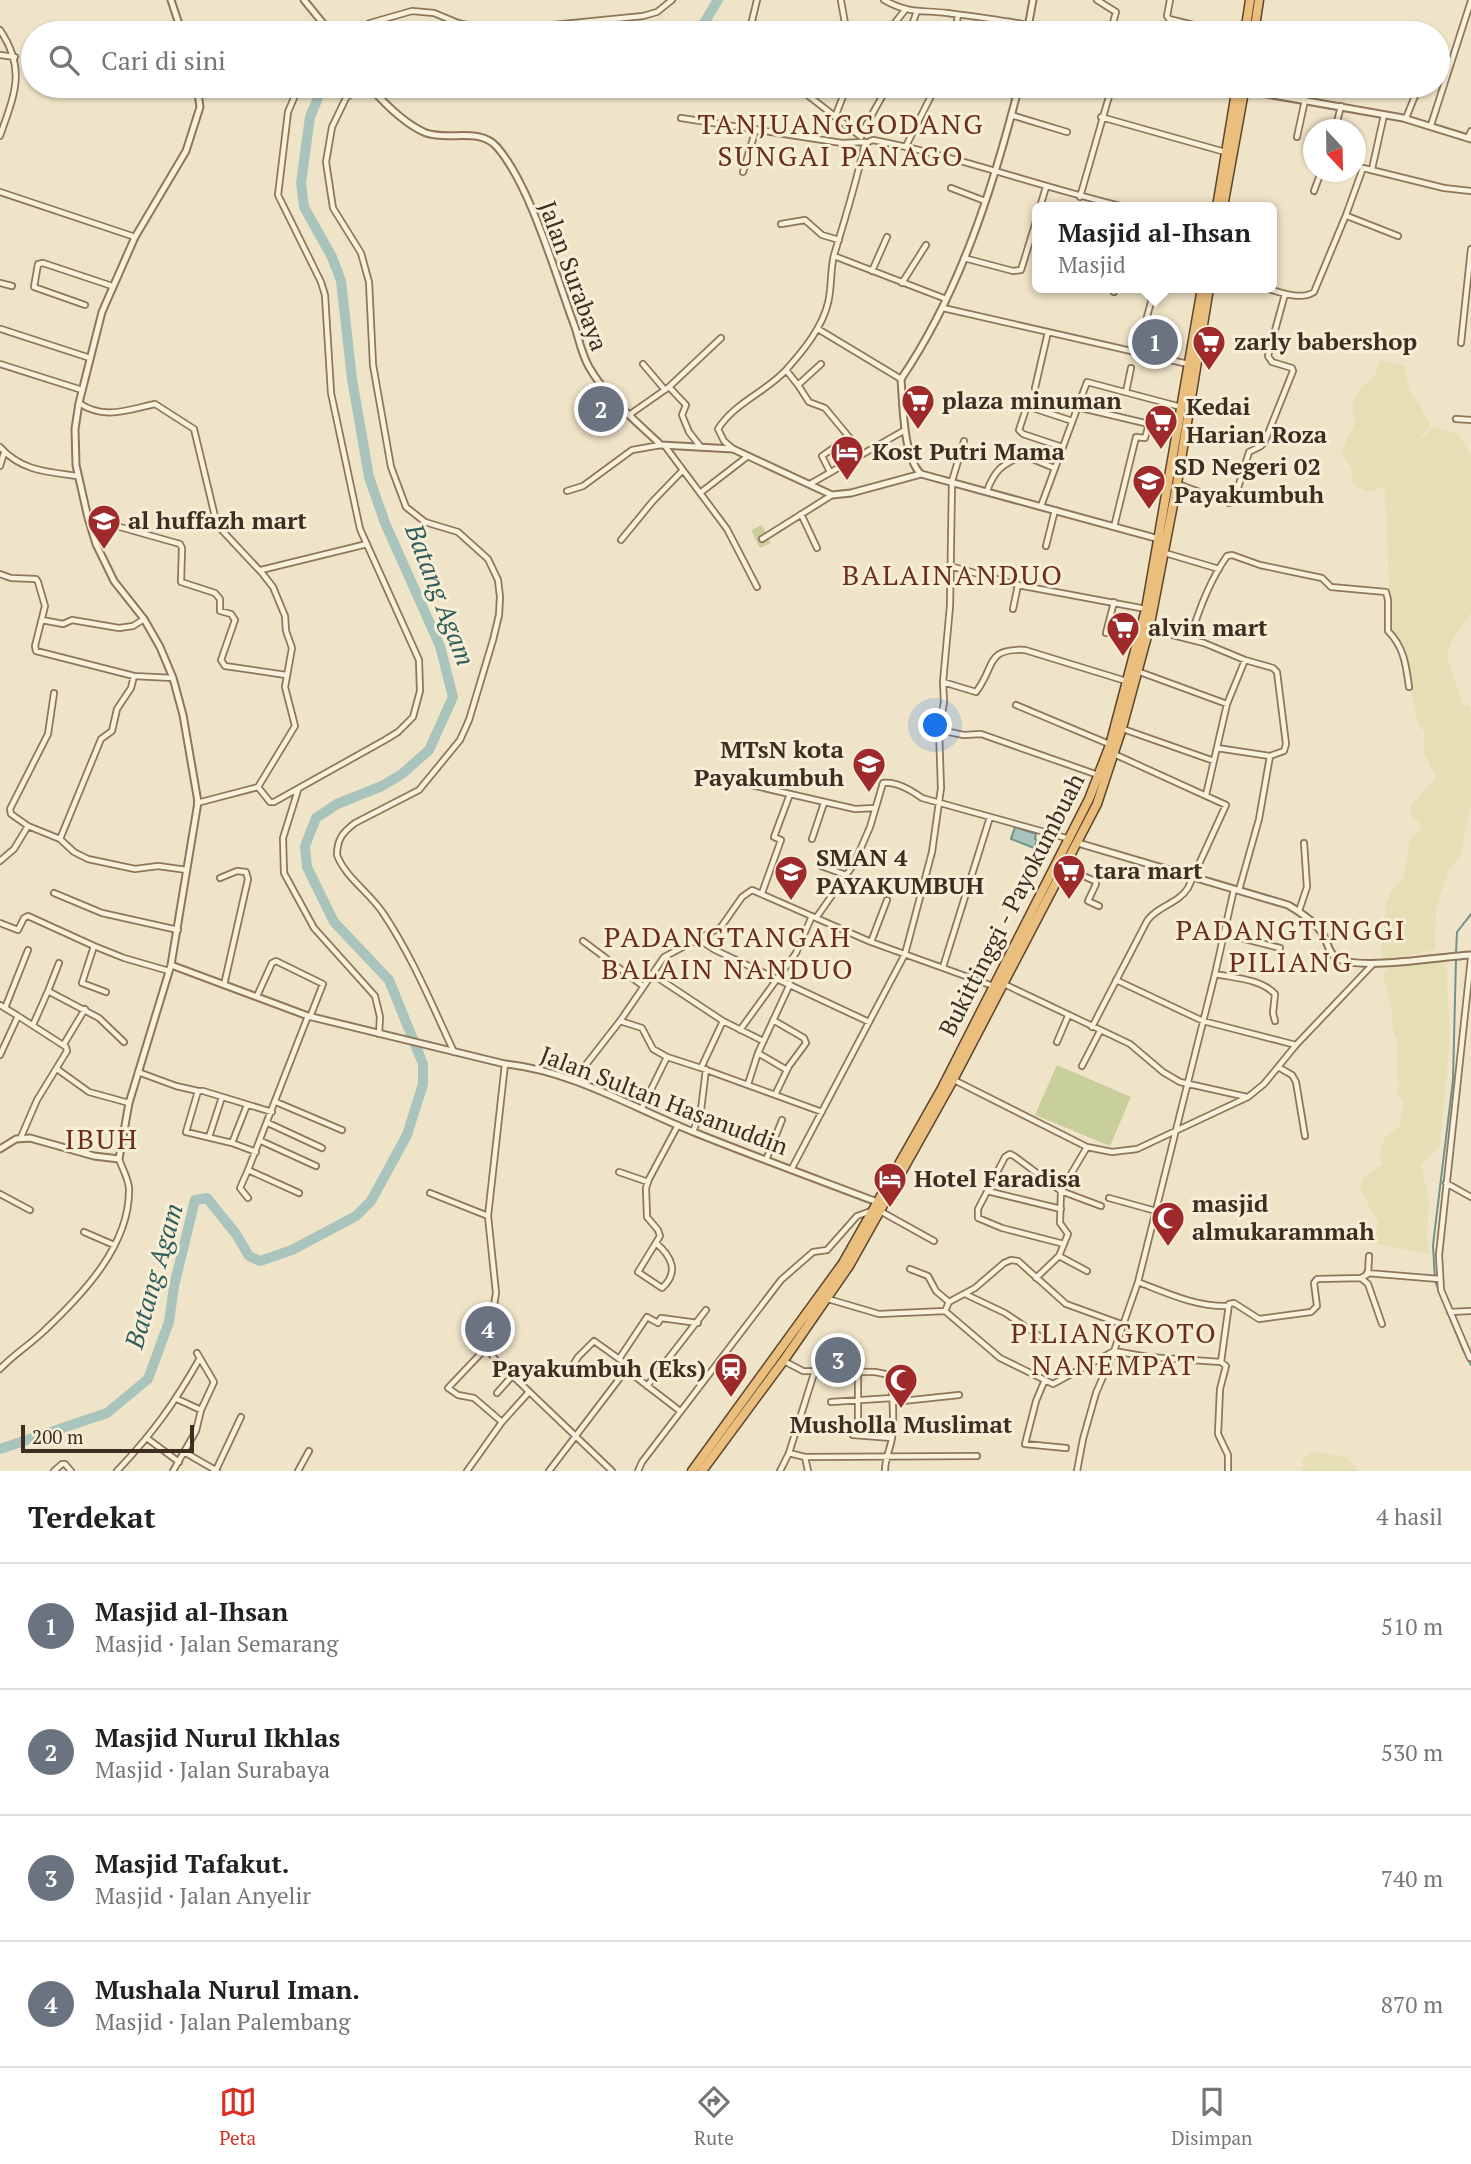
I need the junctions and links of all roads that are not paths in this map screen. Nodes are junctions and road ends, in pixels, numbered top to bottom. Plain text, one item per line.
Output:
1 (171, 0) edge
2 (304, 0) edge
3 (672, 0) edge
4 (757, 0) edge
5 (884, 0) edge
6 (1033, 0) edge
7 (1097, 0) edge
8 (1170, 0) edge
9 (841, 1) edge
10 (1255, 1) edge
11 (1471, 5) edge
12 (905, 10) junction
13 (917, 11) junction
14 (958, 15) junction
15 (178, 21) edge
16 (321, 21) edge
17 (377, 21) edge
18 (453, 21) edge
19 (593, 21) edge
20 (752, 21) edge
21 (845, 21) edge
22 (896, 21) edge
23 (913, 21) edge
24 (957, 21) edge
25 (1005, 21) edge
26 (1030, 21) edge
27 (1113, 21) edge
28 (1177, 21) edge
29 (1249, 21) edge
30 (1254, 21) edge
31 (0, 30) edge
32 (0, 55) edge
33 (15, 57) junction
34 (1450, 64) edge
35 (199, 98) edge
36 (294, 98) edge
37 (346, 98) edge
38 (382, 98) edge
39 (811, 98) edge
40 (842, 98) edge
41 (881, 98) edge
42 (930, 98) edge
43 (1016, 98) edge
44 (1108, 98) edge
45 (1239, 98) edge
46 (1239, 98) edge
47 (1294, 98) edge
48 (1414, 98) edge
49 (1439, 98) edge
50 (1305, 100) junction
51 (1341, 106) junction
52 (1012, 115) junction
53 (1384, 115) junction
54 (835, 117) junction
55 (1101, 117) junction
56 (681, 118) dead end
57 (1406, 118) junction
58 (1338, 119) edge
59 (1431, 125) junction
60 (757, 129) junction
61 (1471, 131) edge
62 (1067, 132) dead end
63 (0, 134) edge
64 (860, 136) junction
65 (1297, 137) dead end
66 (1469, 139) edge
67 (864, 145) junction
68 (906, 146) junction
69 (1226, 152) junction
70 (1372, 169) junction
71 (994, 171) junction
72 (743, 172) dead end
73 (1317, 182) edge
74 (1045, 187) junction
75 (951, 188) dead end
76 (1314, 191) dead end
77 (1471, 191) edge
78 (0, 192) edge
79 (1080, 197) junction
80 (985, 201) junction
81 (1041, 202) edge
82 (1102, 202) edge
83 (1218, 202) edge
84 (1224, 202) edge
85 (1346, 215) junction
86 (781, 224) dead end
87 (1032, 236) edge
88 (1398, 236) dead end
89 (135, 237) junction
90 (887, 237) dead end
91 (839, 240) junction
92 (926, 245) dead end
93 (1471, 249) edge
94 (834, 256) junction
95 (964, 258) junction
96 (872, 271) junction
97 (0, 283) edge
98 (902, 283) junction
99 (12, 286) dead end
100 (112, 286) junction
101 (1277, 292) edge
102 (1155, 293) edge
103 (1201, 293) edge
104 (1208, 293) edge
105 (1285, 294) junction
106 (947, 299) junction
107 (85, 305) dead end
108 (943, 308) junction
109 (1, 329) edge
110 (818, 329) junction
111 (1048, 332) junction
112 (722, 338) dead end
113 (1461, 343) dead end
114 (1137, 352) junction
115 (90, 358) junction
116 (0, 364) edge
117 (643, 364) dead end
118 (821, 364) dead end
119 (1188, 364) junction
120 (1131, 368) dead end
121 (786, 370) junction
122 (901, 379) junction
123 (798, 385) junction
124 (1035, 388) dead end
125 (667, 389) junction
126 (82, 390) junction
127 (1126, 392) junction
128 (79, 403) junction
129 (1077, 407) junction
130 (1182, 408) junction
131 (629, 415) junction
132 (1456, 419) dead end
133 (1471, 420) edge
134 (1072, 421) junction
135 (906, 430) junction
136 (964, 441) dead end
137 (663, 446) junction
138 (700, 446) junction
139 (1062, 447) junction
140 (733, 449) junction
141 (2, 450) edge
142 (749, 456) junction
143 (0, 466) edge
144 (914, 468) junction
145 (1054, 468) junction
146 (682, 471) junction
147 (830, 472) junction
148 (921, 474) junction
149 (77, 476) junction
150 (910, 477) junction
151 (952, 481) junction
152 (810, 484) junction
153 (1177, 484) junction
154 (567, 491) dead end
155 (986, 491) junction
156 (699, 493) junction
157 (832, 495) junction
158 (1041, 506) junction
159 (1055, 510) junction
160 (801, 514) junction
161 (88, 518) junction
162 (1114, 527) junction
163 (762, 539) dead end
164 (1159, 539) junction
165 (621, 540) dead end
166 (367, 544) junction
167 (1046, 546) dead end
168 (817, 548) dead end
169 (1164, 553) junction
170 (950, 566) junction
171 (1219, 569) junction
172 (260, 570) junction
173 (0, 573) edge
174 (1018, 584) junction
175 (757, 587) dead end
176 (1114, 602) junction
177 (1013, 609) dead end
178 (1146, 609) junction
179 (144, 619) junction
180 (42, 621) junction
181 (1149, 629) junction
182 (1106, 633) dead end
183 (1190, 639) junction
184 (1245, 660) junction
185 (1137, 671) junction
186 (286, 675) junction
187 (134, 676) junction
188 (173, 678) junction
189 (1127, 681) junction
190 (943, 682) junction
191 (1409, 687) dead end
192 (54, 693) dead end
193 (1016, 705) dead end
194 (1227, 705) junction
195 (1124, 706) junction
196 (1122, 728) junction
197 (939, 730) junction
198 (1110, 745) junction
199 (1217, 748) junction
200 (1114, 754) junction
201 (1270, 756) junction
202 (1214, 761) junction
203 (1099, 776) junction
204 (738, 782) dead end
205 (258, 787) junction
206 (298, 790) junction
207 (790, 794) junction
208 (1206, 795) junction
209 (197, 803) junction
210 (824, 803) junction
211 (937, 803) junction
212 (875, 808) junction
213 (990, 817) junction
214 (28, 826) junction
215 (60, 839) junction
216 (812, 839) dead end
217 (1074, 841) junction
218 (1304, 842) dead end
219 (0, 861) edge
220 (821, 866) dead end
221 (1065, 868) junction
222 (187, 870) junction
223 (846, 875) junction
224 (1193, 877) junction
225 (220, 878) dead end
226 (1236, 890) junction
227 (54, 893) dead end
228 (762, 893) junction
229 (887, 900) dead end
230 (1099, 906) dead end
231 (1299, 911) junction
232 (814, 917) junction
233 (0, 923) edge
234 (178, 930) junction
235 (1225, 934) junction
236 (698, 939) junction
237 (583, 941) dead end
238 (871, 942) junction
239 (94, 946) junction
240 (1280, 948) dead end
241 (28, 950) dead end
242 (905, 954) junction
243 (1471, 957) edge
244 (59, 963) dead end
245 (1373, 964) junction
246 (943, 967) junction
247 (170, 968) junction
248 (652, 974) junction
249 (1215, 974) junction
250 (778, 978) junction
251 (1116, 980) junction
252 (1003, 983) junction
253 (790, 984) junction
254 (224, 985) junction
255 (643, 986) junction
256 (993, 986) junction
257 (48, 991) junction
258 (106, 992) dead end
259 (257, 996) junction
260 (3, 1006) edge
261 (85, 1009) junction
262 (18, 1016) junction
263 (309, 1016) junction
264 (1068, 1016) junction
265 (773, 1020) junction
266 (620, 1021) junction
267 (723, 1021) junction
268 (1203, 1021) junction
269 (1275, 1021) dead end
270 (869, 1022) junction
271 (33, 1025) junction
272 (1092, 1027) junction
273 (740, 1030) junction
274 (1100, 1031) junction
275 (379, 1035) junction
276 (972, 1037) junction
277 (763, 1041) junction
278 (124, 1042) dead end
279 (1057, 1042) dead end
280 (64, 1044) junction
281 (1296, 1045) junction
282 (454, 1052) junction
283 (758, 1053) junction
284 (0, 1055) edge
285 (667, 1057) junction
286 (505, 1064) junction
287 (1082, 1066) dead end
288 (1278, 1067) junction
289 (57, 1069) junction
290 (703, 1069) junction
291 (787, 1070) junction
292 (138, 1072) junction
293 (574, 1080) junction
294 (953, 1080) junction
295 (748, 1084) junction
296 (1187, 1084) junction
297 (198, 1091) junction
298 (775, 1095) junction
299 (222, 1097) junction
300 (1248, 1097) junction
301 (276, 1102) junction
302 (129, 1103) junction
303 (247, 1105) junction
304 (642, 1108) junction
305 (272, 1112) junction
306 (822, 1112) junction
307 (782, 1120) dead end
308 (268, 1123) junction
309 (678, 1125) junction
310 (342, 1130) dead end
311 (693, 1132) junction
312 (1174, 1133) junction
313 (1306, 1136) dead end
314 (21, 1137) junction
315 (209, 1138) junction
316 (261, 1141) junction
317 (232, 1143) junction
318 (1087, 1147) junction
319 (322, 1148) dead end
320 (0, 1149) edge
321 (256, 1152) junction
322 (118, 1159) junction
323 (766, 1160) junction
324 (316, 1166) dead end
325 (248, 1170) junction
326 (791, 1170) junction
327 (619, 1172) dead end
328 (648, 1182) junction
329 (1446, 1183) junction
330 (987, 1191) junction
331 (1061, 1191) junction
332 (299, 1193) dead end
333 (430, 1193) dead end
334 (0, 1194) edge
335 (1471, 1197) edge
336 (248, 1198) dead end
337 (1109, 1198) dead end
338 (877, 1202) junction
339 (1101, 1206) dead end
340 (1061, 1209) junction
341 (30, 1210) dead end
342 (876, 1211) junction
343 (1156, 1211) junction
344 (488, 1216) junction
345 (84, 1232) dead end
346 (934, 1241) dead end
347 (656, 1243) junction
348 (1064, 1244) junction
349 (114, 1245) junction
350 (1059, 1256) junction
351 (1369, 1256) dead end
352 (910, 1269) dead end
353 (1087, 1271) dead end
354 (1367, 1273) junction
355 (1037, 1278) junction
356 (1361, 1278) junction
357 (1436, 1279) junction
358 (1138, 1282) junction
359 (965, 1294) junction
360 (827, 1298) junction
361 (949, 1302) junction
362 (1228, 1306) junction
363 (706, 1310) dead end
364 (945, 1311) junction
365 (1471, 1311) edge
366 (1450, 1312) junction
367 (698, 1323) junction
368 (1381, 1324) dead end
369 (1124, 1325) junction
370 (1045, 1340) dead end
371 (486, 1348) junction
372 (822, 1348) dead end
373 (1114, 1351) junction
374 (1470, 1358) edge
375 (619, 1359) junction
376 (783, 1360) junction
377 (1222, 1362) junction
378 (0, 1369) edge
379 (628, 1371) junction
380 (814, 1371) junction
381 (858, 1372) junction
382 (513, 1375) junction
383 (566, 1376) dead end
384 (1044, 1382) junction
385 (648, 1386) junction
386 (529, 1392) junction
387 (497, 1393) dead end
388 (959, 1395) dead end
389 (177, 1399) junction
390 (893, 1400) junction
391 (858, 1401) junction
392 (831, 1402) dead end
393 (201, 1410) junction
394 (680, 1411) junction
395 (241, 1417) dead end
396 (502, 1422) junction
397 (148, 1438) junction
398 (576, 1438) junction
399 (892, 1438) junction
400 (1066, 1448) dead end
401 (309, 1451) dead end
402 (184, 1452) junction
403 (710, 1453) junction
404 (789, 1453) junction
405 (977, 1456) dead end
406 (805, 1457) junction
407 (885, 1457) junction
408 (178, 1462) junction
409 (217, 1470) edge
410 (54, 1471) edge
411 (71, 1471) edge
412 (117, 1471) edge
413 (173, 1471) edge
414 (298, 1471) edge
415 (467, 1471) edge
416 (549, 1471) edge
417 (611, 1471) edge
418 (638, 1471) edge
419 (692, 1471) edge
420 (702, 1471) edge
421 (780, 1471) edge
422 (808, 1471) edge
423 (885, 1471) edge
424 (1077, 1471) edge
425 (1228, 1471) edge

1 - 15 street
2 - 16 street
3 - 19 street
4 - 20 street
5 - 12 street
6 - 26 street
7 - 27 street
8 - 28 street
9 - 21 street
10 - 29 highway
10 - 30 highway
11 - 34 street
12 - 13 street
12 - 22 street
13 - 14 street
13 - 23 street
14 - 24 street
14 - 25 street
17 - 18 street
31 - 33 street
32 - 33 street
33 - 63 street
35 - 89 street
36 - 166 street
37 - 282 street
38 - 131 street, Jalan Surabaya
39 - 54 street
40 - 54 street
41 - 64 street
42 - 68 street
43 - 52 street
44 - 55 street
45 - 69 highway
46 - 84 highway
47 - 50 street
48 - 57 street
49 - 59 street
50 - 51 street
50 - 65 street
51 - 53 street
51 - 58 street
52 - 62 street
52 - 71 street
53 - 57 street
53 - 70 street
54 - 64 street
55 - 69 street
55 - 79 street
56 - 60 street
57 - 59 street
59 - 66 street
60 - 67 street
60 - 72 street
61 - 66 street
64 - 67 street
67 - 68 street
67 - 91 street
68 - 71 street
69 - 83 highway
70 - 77 street
70 - 85 street
71 - 74 street
71 - 80 street
73 - 76 street
74 - 79 street
74 - 81 street
75 - 80 street
78 - 89 street
79 - 82 street
80 - 95 street
85 - 88 street
85 - 105 street
86 - 91 street
87 - 95 street
89 - 100 street
90 - 96 street
91 - 94 street
92 - 98 street
93 - 113 street
94 - 96 street
94 - 110 street
95 - 106 street
96 - 98 street
97 - 99 street
98 - 106 street
100 - 107 street
100 - 115 street
101 - 105 street
102 - 114 street
103 - 119 highway, Bukittinggi - Payokumbuah
104 - 153 highway, Bukittinggi - Payokumbuah
105 - 153 street
106 - 108 street
108 - 111 street
108 - 122 street
109 - 115 street
110 - 121 street
110 - 122 street
111 - 114 street
111 - 124 street
112 - 125 street
114 - 119 street
115 - 126 street
116 - 126 street
117 - 125 street
118 - 123 street
119 - 130 highway, Bukittinggi - Payokumbuah
120 - 127 street
121 - 123 street
121 - 140 street
122 - 135 street
123 - 147 street
125 - 131 street
125 - 138 street
126 - 128 street
127 - 129 street
127 - 130 street
128 - 149 street
128 - 172 street
129 - 134 street
129 - 162 street
130 - 164 highway, Bukittinggi - Payokumbuah
131 - 137 street, Jalan Surabaya
132 - 133 street
134 - 139 street
134 - 139 street
135 - 144 street
135 - 147 street
136 - 151 street
137 - 138 street
137 - 146 street
137 - 154 street
138 - 140 street
139 - 145 street
140 - 142 street
141 - 143 street
141 - 149 street
142 - 152 street
142 - 156 street
144 - 148 street
144 - 150 street
145 - 155 street
145 - 158 street
146 - 156 street
146 - 165 street
147 - 152 street
148 - 150 street
148 - 151 street
149 - 161 street
150 - 157 street
151 - 155 street
151 - 170 street
152 - 157 street
153 - 169 highway, Bukittinggi - Payokumbuah
155 - 158 street
156 - 175 street
157 - 160 street
158 - 159 street
159 - 162 street
159 - 167 street
160 - 163 street
160 - 168 street
161 - 179 street
161 - 186 street
162 - 164 street
164 - 178 highway, Bukittinggi - Payokumbuah
166 - 172 street
166 - 206 street
169 - 171 street
169 - 181 highway, Bukittinggi - Payokumbuah
170 - 174 street
170 - 190 street
171 - 183 street
171 - 191 street
172 - 186 street
173 - 180 street
174 - 176 street
174 - 177 street
176 - 178 street
176 - 182 street
178 - 189 highway, Bukittinggi - Payokumbuah
179 - 180 street
179 - 188 street
180 - 187 street
181 - 183 street
181 - 185 highway, Bukittinggi - Payokumbuah
183 - 184 street
184 - 194 street
184 - 201 street
185 - 194 street
185 - 195 highway, Bukittinggi - Payokumbuah
186 - 205 street
187 - 188 street
187 - 215 street
188 - 209 street
189 - 190 street
189 - 195 highway, Bukittinggi - Payokumbuah
190 - 197 street
192 - 214 street
193 - 198 street
194 - 199 street
195 - 196 highway, Bukittinggi - Payokumbuah
195 - 198 highway, Bukittinggi - Payokumbuah
196 - 200 highway, Bukittinggi - Payokumbuah
196 - 202 street
197 - 203 street
197 - 211 street
198 - 203 highway, Bukittinggi - Payokumbuah
199 - 201 street
199 - 202 street
200 - 208 street
200 - 217 highway, Bukittinggi - Payokumbuah
201 - 226 street
202 - 208 street
203 - 217 highway, Bukittinggi - Payokumbuah
204 - 207 street
205 - 206 street
205 - 209 street
206 - 275 street
207 - 210 street
207 - 228 street
208 - 224 street
209 - 222 street
210 - 212 street
210 - 216 street
211 - 212 street
211 - 213 street
211 - 242 street
212 - 223 street
213 - 217 street
213 - 246 street
214 - 215 street
214 - 219 street
215 - 222 street
217 - 221 highway, Bukittinggi - Payokumbuah
217 - 224 street
217 - 256 highway, Bukittinggi - Payokumbuah
218 - 231 street
220 - 223 street
221 - 230 street
221 - 252 highway, Bukittinggi - Payokumbuah
222 - 234 street
223 - 232 street
224 - 226 street
224 - 251 street
225 - 254 street
226 - 231 street
226 - 235 street
227 - 234 street
228 - 232 street
228 - 236 street
229 - 238 street
231 - 245 street
232 - 238 street
232 - 250 street
233 - 239 street
234 - 247 street
235 - 240 street
235 - 249 street
236 - 248 street
236 - 250 street
237 - 255 street
238 - 242 street
239 - 247 street
239 - 258 street
241 - 260 street
242 - 246 street
242 - 270 street
243 - 245 street
243 - 329 street
244 - 257 street
245 - 281 street
246 - 256 street
247 - 254 street, Jalan Sultan Hasanuddin
247 - 292 street
248 - 255 street
248 - 267 street
249 - 268 street
249 - 269 street
250 - 253 street
250 - 273 street
251 - 268 street
251 - 272 street
252 - 264 street
252 - 276 highway, Bukittinggi - Payokumbuah
253 - 265 street
253 - 270 street
254 - 259 street, Jalan Sultan Hasanuddin
255 - 266 street
256 - 276 highway, Bukittinggi - Payokumbuah
257 - 261 street
257 - 271 street
259 - 263 street, Jalan Sultan Hasanuddin
259 - 263 street
260 - 262 street
261 - 278 street
261 - 280 street
262 - 271 street
262 - 284 street
263 - 275 street, Jalan Sultan Hasanuddin
263 - 301 street
264 - 272 street
264 - 279 street
265 - 277 street
265 - 291 street
266 - 285 street
266 - 293 street
267 - 273 street
267 - 290 street
268 - 281 street
268 - 296 street
270 - 306 street
271 - 280 street
272 - 274 street
273 - 277 street
274 - 287 street
274 - 296 street
275 - 282 street, Jalan Sultan Hasanuddin
276 - 294 highway, Bukittinggi - Payokumbuah
276 - 338 highway, Bukittinggi - Payokumbuah
277 - 283 street
280 - 289 street
281 - 288 street
282 - 286 street, Jalan Sultan Hasanuddin
283 - 291 street
283 - 295 street
285 - 290 street
285 - 304 street
286 - 293 street, Jalan Sultan Hasanuddin
286 - 344 street
288 - 300 street
288 - 313 street
289 - 302 street
289 - 314 street
290 - 295 street
290 - 311 street
291 - 298 street
292 - 297 street
292 - 302 street
293 - 304 street, Jalan Sultan Hasanuddin
294 - 318 street
294 - 342 highway, Bukittinggi - Payokumbuah
295 - 298 street
296 - 300 street
296 - 312 street
297 - 299 street
297 - 315 street
298 - 306 street
299 - 303 street
299 - 315 street
300 - 312 street
301 - 305 street
301 - 310 street
302 - 322 street
303 - 305 street
303 - 317 street
304 - 309 street, Jalan Sultan Hasanuddin
305 - 308 street
306 - 326 street
307 - 323 street
308 - 316 street
308 - 319 street
309 - 311 street, Jalan Sultan Hasanuddin
309 - 328 street
311 - 323 street, Jalan Sultan Hasanuddin
312 - 318 street
312 - 343 street
314 - 320 street
314 - 322 street
315 - 317 street
316 - 321 street
316 - 324 street
317 - 321 street
318 - 331 street
321 - 325 street
322 - 349 street
323 - 326 street, Jalan Sultan Hasanuddin
325 - 332 street
325 - 336 street
326 - 338 street, Jalan Sultan Hasanuddin
327 - 328 street
328 - 347 street
329 - 335 street
329 - 357 street
330 - 331 street
330 - 340 street
330 - 348 street
331 - 339 street
331 - 340 street
333 - 344 street
334 - 341 street
337 - 343 street
338 - 342 highway, Bukittinggi - Payokumbuah
340 - 348 street
342 - 346 street
342 - 360 highway, Bukittinggi - Payokumbuah
342 - 394 street
342 - 403 highway, Bukittinggi - Payokumbuah
343 - 358 street
344 - 371 street
345 - 349 street
347 - 347 street
348 - 350 street
349 - 378 street
350 - 353 street
350 - 355 street
351 - 354 street
352 - 361 street
354 - 356 street
354 - 357 street
355 - 359 street
355 - 369 street
356 - 362 street
356 - 368 street
357 - 366 street
358 - 362 street
358 - 369 street
359 - 361 street
359 - 370 street
360 - 364 street
360 - 376 highway, Bukittinggi - Payokumbuah
361 - 364 street
362 - 377 street
363 - 367 street
364 - 384 street
365 - 366 street
366 - 374 street
367 - 375 street
367 - 385 street
369 - 373 street
371 - 382 street
371 - 396 street
372 - 380 street
373 - 377 street
373 - 384 street
373 - 424 street
375 - 379 street
375 - 383 street
376 - 380 street
376 - 403 highway, Bukittinggi - Payokumbuah
377 - 425 street
379 - 385 street
379 - 398 street
380 - 381 street
380 - 404 street
381 - 390 street
381 - 391 street
382 - 386 street
382 - 387 street
384 - 400 street
385 - 394 street
386 - 396 street
386 - 398 street
388 - 390 street
389 - 393 street
389 - 393 street
389 - 397 street
390 - 391 street
390 - 399 street
391 - 392 street
391 - 399 street
393 - 402 street
394 - 418 street
395 - 409 street
396 - 415 street
397 - 408 street
397 - 412 street
398 - 416 street
398 - 417 street
399 - 407 street
401 - 414 street
402 - 408 street
402 - 409 street
403 - 419 highway, Bukittinggi - Payokumbuah
403 - 420 highway, Bukittinggi - Payokumbuah
404 - 406 street
404 - 421 street
405 - 407 street
406 - 407 street
406 - 422 street
407 - 423 street
408 - 413 street
410 - 411 street

